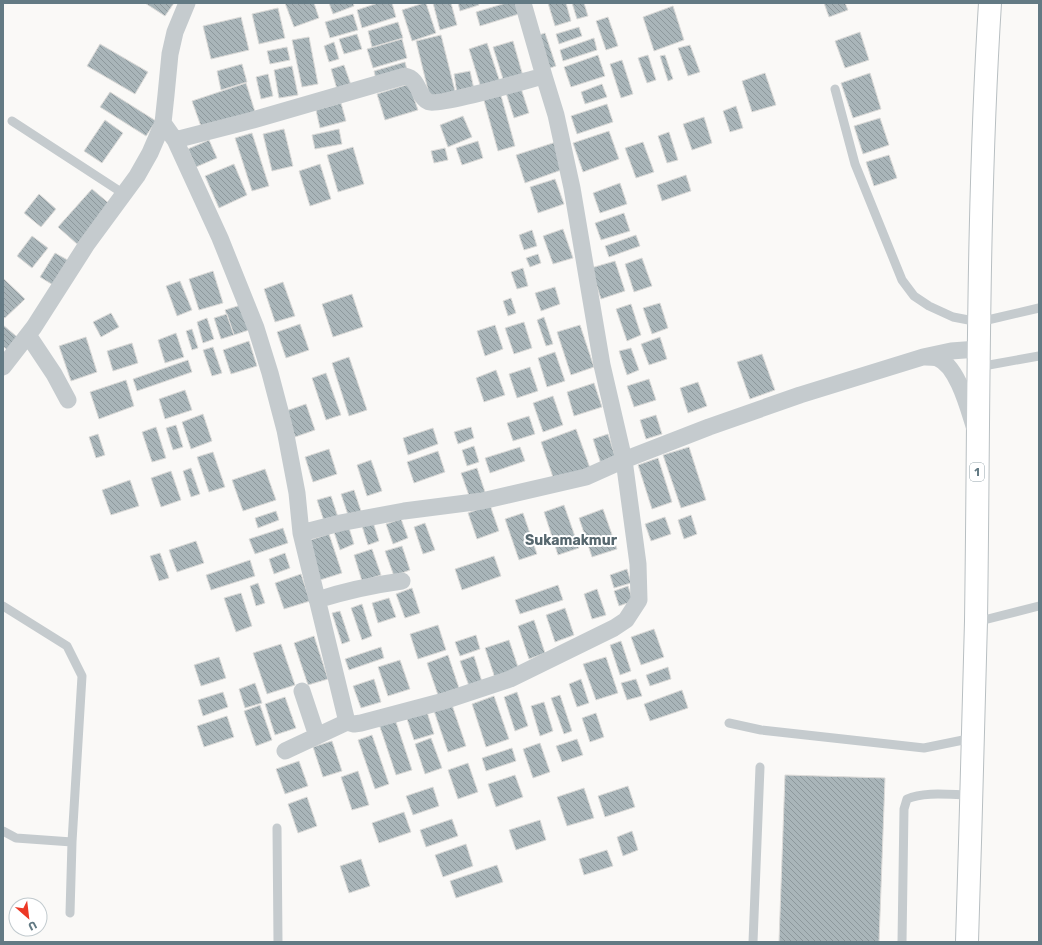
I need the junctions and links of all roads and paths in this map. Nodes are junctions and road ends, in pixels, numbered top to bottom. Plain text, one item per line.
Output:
1 (187, 3) edge
2 (523, 3) edge
3 (990, 3) edge
4 (544, 76) junction
5 (835, 89) dead end
6 (12, 120) dead end
7 (163, 123) junction
8 (175, 140) junction
9 (124, 194) junction
10 (1039, 308) edge
11 (979, 322) junction
12 (28, 335) junction
13 (1039, 356) edge
14 (923, 357) junction
15 (978, 358) junction
16 (3, 367) edge
17 (68, 400) dead end
18 (977, 438) junction
19 (624, 460) junction
20 (301, 533) junction
21 (402, 581) dead end
22 (317, 600) junction
23 (3, 606) edge
24 (1039, 606) edge
25 (976, 622) junction
26 (302, 691) dead end
27 (347, 722) junction
28 (729, 723) dead end
29 (317, 736) junction
30 (973, 738) junction
31 (285, 751) dead end
32 (760, 768) dead end
33 (971, 795) junction
34 (277, 828) dead end
35 (3, 831) edge
36 (72, 842) junction
37 (70, 913) dead end
38 (278, 942) edge
39 (753, 942) edge
40 (902, 942) edge
41 (967, 942) edge

1 - 7 street
2 - 4 street
3 - 11 main road, 1
4 - 8 street
4 - 19 street
5 - 11 lane
6 - 9 lane
7 - 8 street
7 - 9 street
8 - 20 street
9 - 12 street
10 - 11 lane
11 - 15 main road, 1
12 - 16 street
12 - 17 street
13 - 15 lane
14 - 15 street
14 - 18 street
14 - 19 street
15 - 18 main road, 1
18 - 25 main road, 1
19 - 20 street
19 - 27 street
20 - 22 street
21 - 22 street
22 - 27 street
23 - 36 lane
24 - 25 lane
25 - 30 main road, 1
26 - 29 street
27 - 29 street
28 - 30 lane
29 - 31 street
30 - 33 main road, 1
32 - 39 lane
33 - 40 lane
33 - 41 main road, 1
34 - 38 lane
35 - 36 lane
36 - 37 lane

